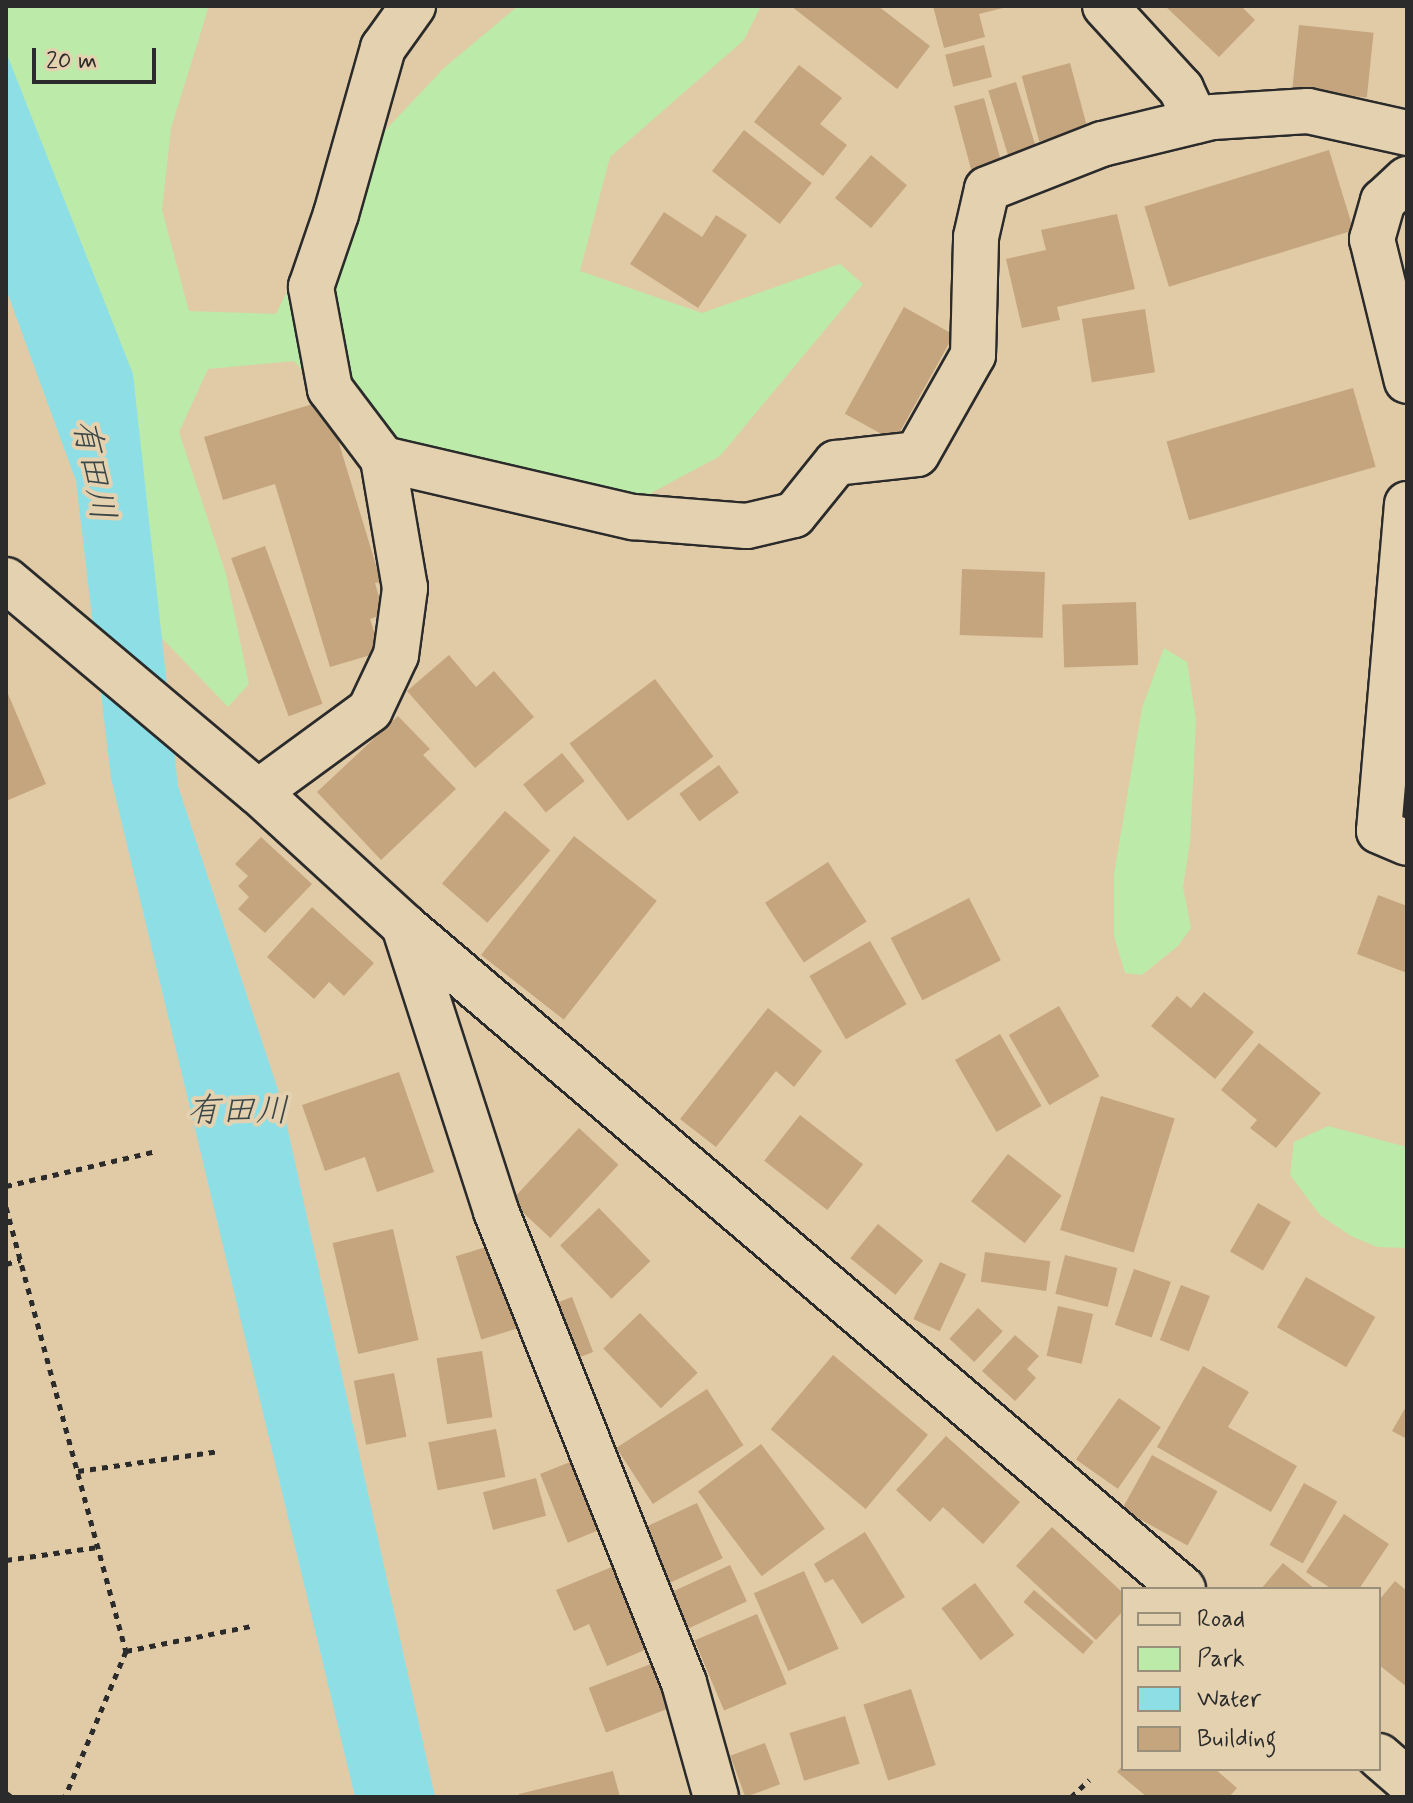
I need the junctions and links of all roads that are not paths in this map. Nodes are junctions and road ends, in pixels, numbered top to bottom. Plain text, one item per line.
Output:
1 (413, 6) edge
2 (1105, 6) edge
3 (1196, 121) junction
4 (1407, 133) edge
5 (1407, 179) edge
6 (1407, 381) edge
7 (383, 459) junction
8 (1407, 504) edge
9 (13, 597) edge
10 (258, 792) junction
11 (1407, 843) edge
12 (404, 926) junction
13 (1181, 1587) edge
14 (1381, 1758) edge
15 (1407, 1780) edge
16 (716, 1797) edge

1 - 7 street
2 - 3 street
3 - 4 street
3 - 7 street
5 - 6 street
7 - 10 street
8 - 11 street
9 - 10 street
10 - 12 street
12 - 13 street
12 - 16 street
14 - 15 street

